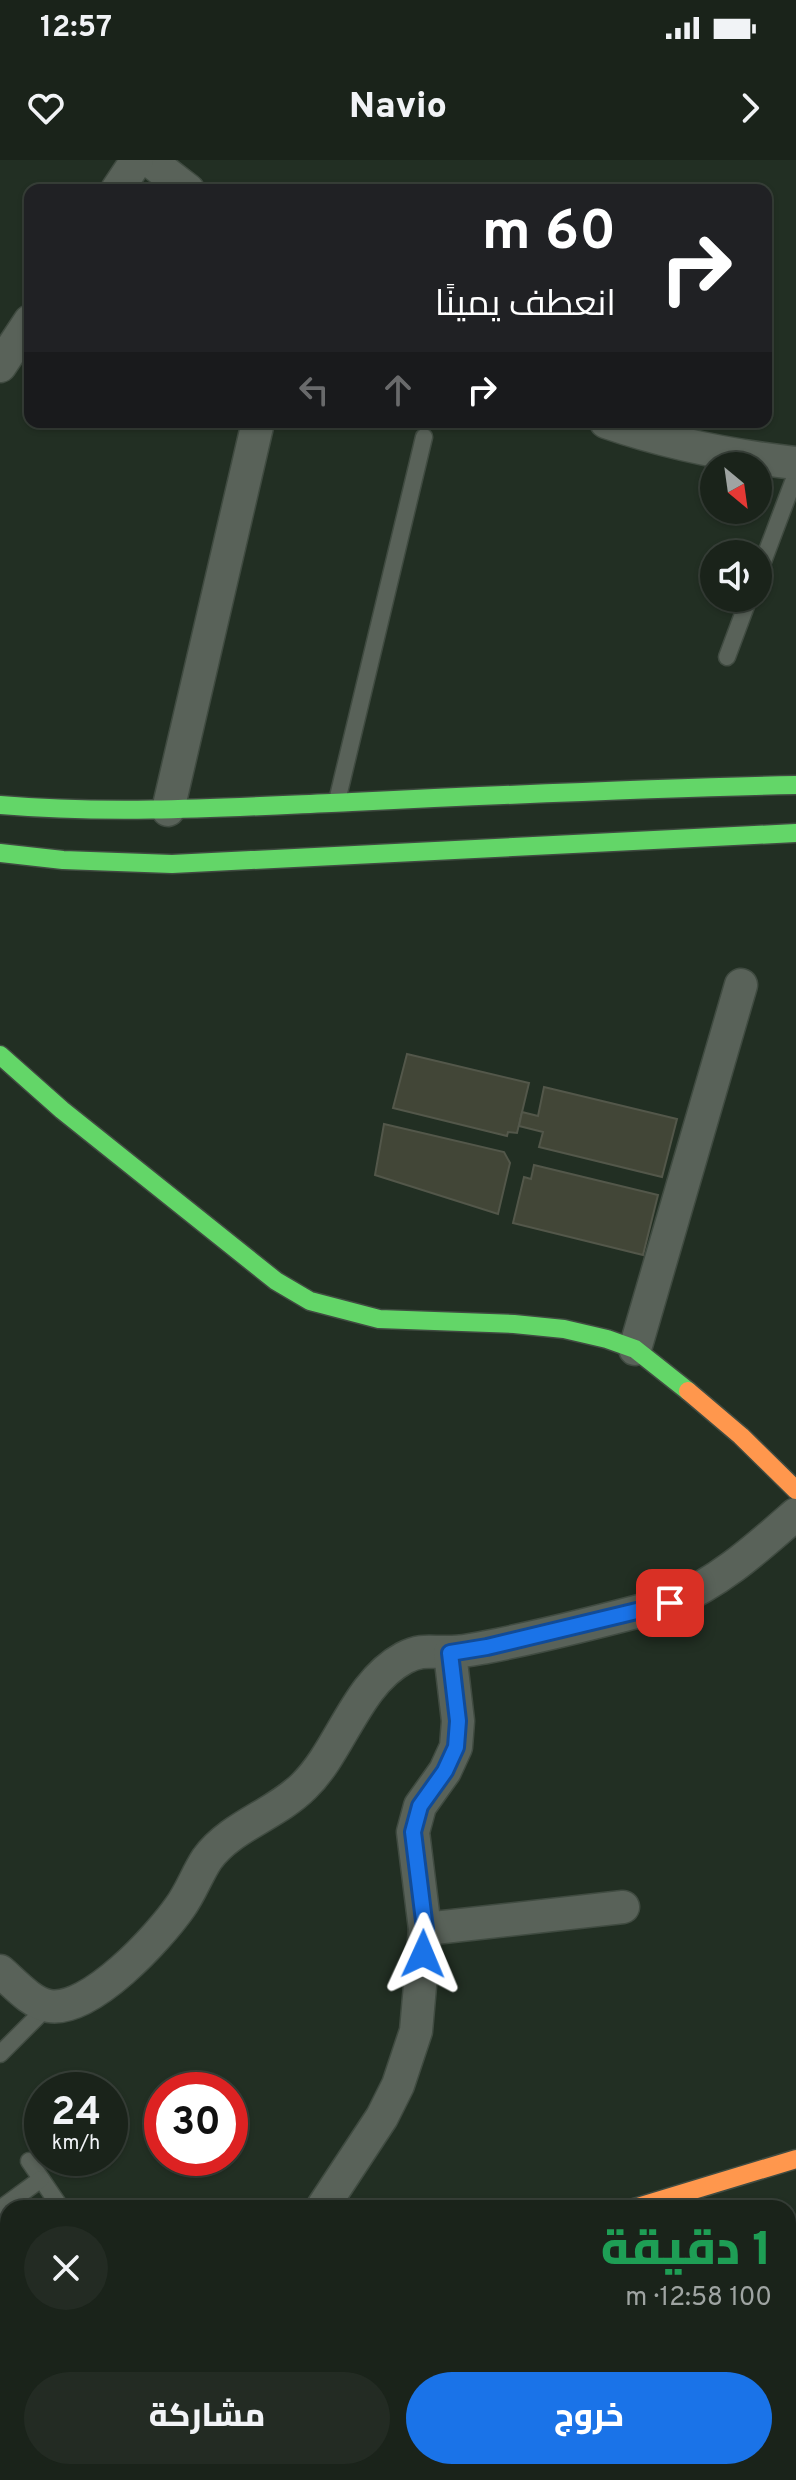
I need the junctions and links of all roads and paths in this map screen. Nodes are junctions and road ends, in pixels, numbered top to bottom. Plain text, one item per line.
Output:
1 (137, 160) edge
2 (149, 160) edge
3 (121, 184) edge
4 (180, 184) edge
5 (24, 330) edge
6 (0, 366) edge
7 (257, 428) edge
8 (623, 428) edge
9 (424, 437) dead end
10 (796, 463) edge
11 (796, 474) edge
12 (771, 540) edge
13 (744, 612) edge
14 (727, 657) dead end
15 (796, 785) edge
16 (337, 803) junction
17 (0, 805) edge
18 (168, 810) junction
19 (796, 833) edge
20 (0, 853) edge
21 (741, 985) dead end
22 (0, 1055) edge
23 (635, 1349) junction
24 (796, 1490) edge
25 (796, 1514) edge
26 (450, 1653) junction
27 (623, 1907) dead end
28 (425, 1929) junction
29 (0, 1971) edge
30 (48, 2006) junction
31 (0, 2054) edge
32 (796, 2159) edge
33 (39, 2176) edge
34 (41, 2179) junction
35 (717, 2196) edge
36 (12, 2200) edge
37 (55, 2200) edge
38 (327, 2200) edge
39 (689, 2200) edge

1 - 3 street
2 - 4 street
5 - 6 street
7 - 18 street
8 - 10 street
9 - 16 lane
11 - 12 lane
13 - 14 lane
15 - 16 main road
16 - 18 main road
17 - 18 main road
19 - 20 main road
21 - 23 street
22 - 23 main road
23 - 24 main road
25 - 26 street
26 - 28 street
26 - 30 street
27 - 28 street
28 - 38 street
29 - 30 street
30 - 31 lane
32 - 35 main road
33 - 34 lane
34 - 36 lane
34 - 37 lane
35 - 39 main road

